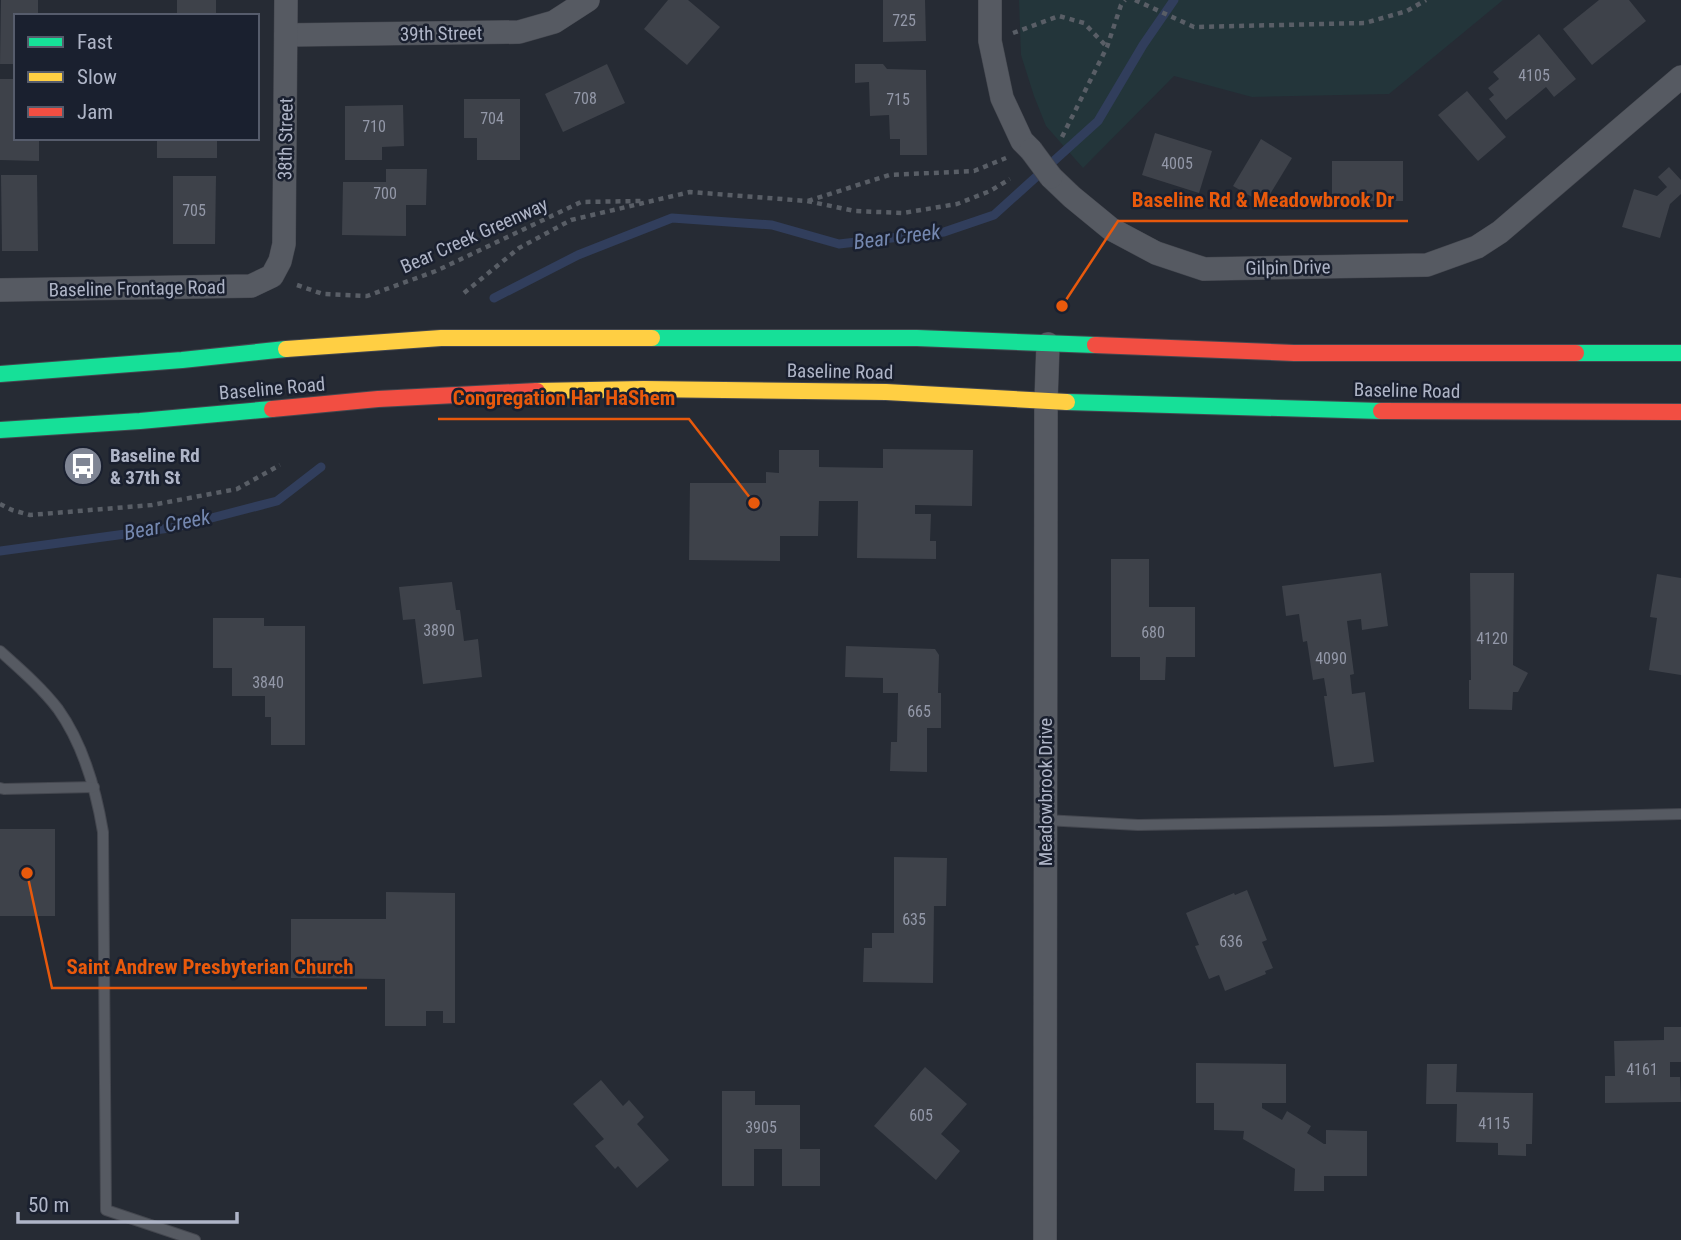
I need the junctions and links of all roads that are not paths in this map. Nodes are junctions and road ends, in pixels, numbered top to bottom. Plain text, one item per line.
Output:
1 (286, 0) edge
2 (588, 0) edge
3 (990, 0) edge
4 (286, 34) junction
5 (1681, 77) edge
6 (272, 276) joint
7 (0, 290) edge
8 (1048, 344) junction
9 (1681, 353) edge
10 (0, 374) edge
11 (1046, 401) junction
12 (1681, 412) edge
13 (0, 430) edge
14 (2, 658) edge
15 (94, 787) junction
16 (0, 788) edge
17 (1681, 814) edge
18 (1045, 820) junction
19 (195, 1240) edge
20 (1045, 1240) edge

1 - 4 street, 38th Street
2 - 4 street, 39th Street
3 - 5 street, Gilpin Drive, bridge
4 - 6 street, 38th Street
6 - 7 street, Baseline Frontage Road
8 - 9 main road, Baseline Road
8 - 10 main road, Baseline Road
8 - 11 street, Meadowbrook Drive
11 - 12 main road, Baseline Road
11 - 13 main road, Baseline Road
11 - 18 street, Meadowbrook Drive
14 - 15 lane
15 - 16 lane
15 - 19 lane
17 - 18 lane
18 - 20 street, Meadowbrook Drive

